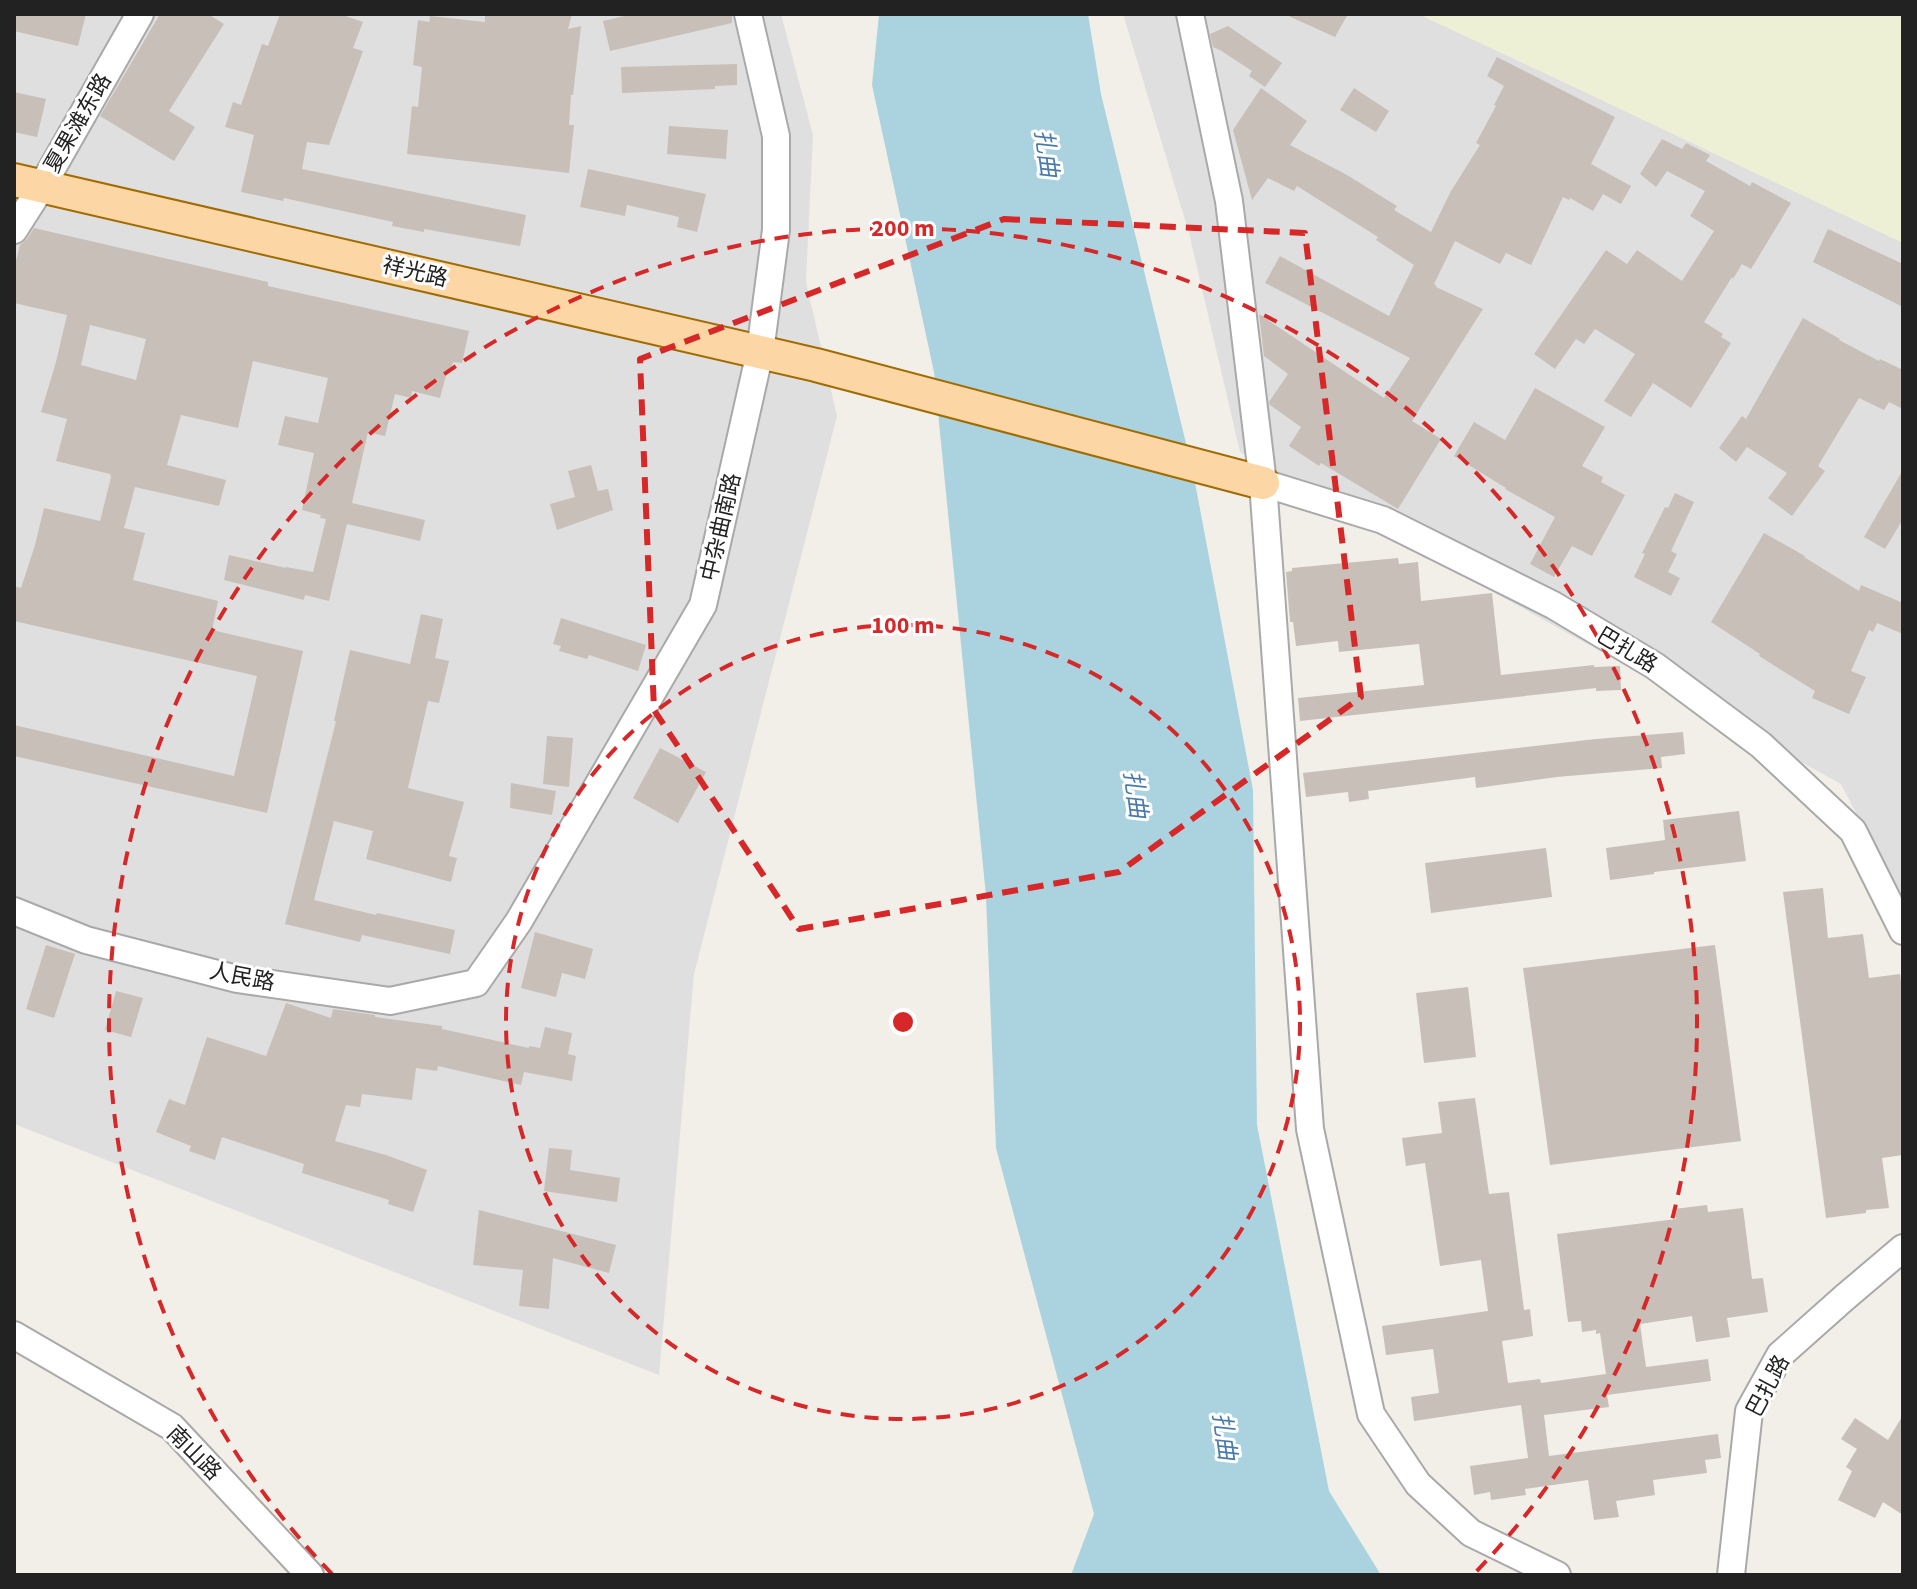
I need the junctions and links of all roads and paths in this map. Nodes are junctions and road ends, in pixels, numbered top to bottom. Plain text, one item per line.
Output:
1 (140, 14) edge
2 (748, 14) edge
3 (1190, 14) edge
4 (28, 183) edge
5 (14, 230) edge
6 (760, 352) junction
7 (1263, 483) junction
8 (14, 911) edge
9 (1903, 931) edge
10 (476, 983) joint
11 (1903, 1248) edge
12 (14, 1335) edge
13 (310, 1575) edge
14 (1557, 1575) edge
15 (1731, 1575) edge

1 - 4 street, 夏果滩东路
2 - 6 street, 中杂曲南路
3 - 7 street
4 - 5 street, 夏果滩东路
4 - 6 main road, 祥光路
6 - 7 main road, 祥光路
6 - 10 street, 中杂曲南路
7 - 9 street, 巴扎路
7 - 14 street
8 - 10 street, 人民路
11 - 15 street, 巴扎路
12 - 13 street, 南山路

